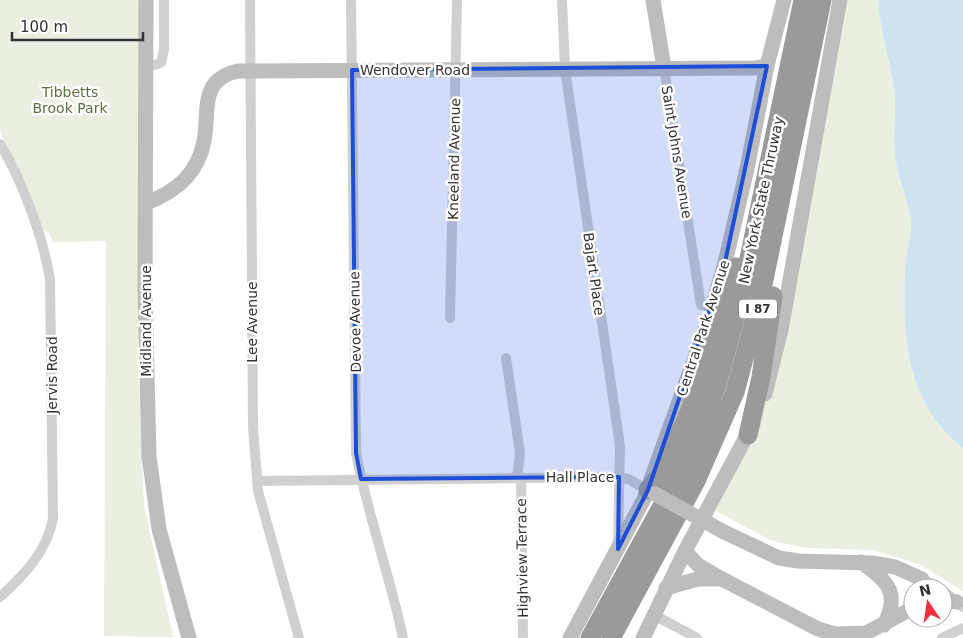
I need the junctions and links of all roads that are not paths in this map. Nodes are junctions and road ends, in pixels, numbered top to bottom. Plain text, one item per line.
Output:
1 (146, 0) edge
2 (164, 0) edge
3 (250, 0) edge
4 (351, 0) edge
5 (457, 0) edge
6 (562, 0) edge
7 (653, 0) edge
8 (784, 0) edge
9 (802, 0) edge
10 (822, 0) edge
11 (840, 0) edge
12 (767, 66) junction
13 (147, 67) junction
14 (664, 68) junction
15 (565, 69) junction
16 (352, 70) junction
17 (456, 70) junction
18 (250, 71) junction
19 (795, 130) junction
20 (775, 134) junction
21 (0, 144) edge
22 (146, 203) junction
23 (701, 305) dead end
24 (450, 318) dead end
25 (506, 358) dead end
26 (748, 435) junction
27 (619, 477) junction
28 (519, 478) junction
29 (361, 479) junction
30 (257, 481) junction
31 (652, 492) junction
32 (618, 549) junction
33 (685, 551) junction
34 (861, 562) junction
35 (913, 578) edge
36 (722, 579) junction
37 (903, 584) edge
38 (666, 588) junction
39 (892, 596) junction
40 (0, 598) edge
41 (903, 614) edge
42 (654, 615) junction
43 (884, 625) junction
44 (963, 628) edge
45 (189, 638) edge
46 (299, 638) edge
47 (402, 638) edge
48 (523, 638) edge
49 (570, 638) edge
50 (590, 638) edge
51 (611, 638) edge
52 (643, 638) edge
53 (697, 638) edge
54 (942, 638) edge

1 - 13 main road, Midland Avenue
2 - 13 street
3 - 18 street, Lee Avenue
4 - 16 street, Devoe Avenue
5 - 17 street, Kneeland Avenue
6 - 15 street, Bajart Place
7 - 14 main road, Saint Johns Avenue
8 - 12 main road, Central Park Avenue
9 - 20 highway, New York State Thruway / I 87
10 - 19 highway, New York State Thruway / I 87
11 - 26 main road
12 - 14 main road, Wendover Road
12 - 31 main road, Central Park Avenue
13 - 22 main road, Midland Avenue
14 - 15 main road, Wendover Road
14 - 23 street, Saint Johns Avenue
15 - 17 main road, Wendover Road
15 - 27 street, Bajart Place
16 - 17 main road, Wendover Road
16 - 18 main road, Wendover Road
16 - 29 street, Devoe Avenue
17 - 24 street, Kneeland Avenue
18 - 22 main road, Wendover Road
18 - 30 street, Lee Avenue
19 - 26 highway
19 - 51 highway, New York State Thruway / I 87
20 - 31 highway
20 - 50 highway, New York State Thruway / I 87
21 - 40 street, Jervis Road
22 - 45 main road, Midland Avenue
25 - 28 street, Highview Terrace
26 - 33 main road
27 - 28 street, Hall Place
27 - 31 street, Hall Place
27 - 32 street, Bajart Place
28 - 29 street, Hall Place
28 - 48 street, Highview Terrace
29 - 30 street, Hall Place
29 - 47 street, Devoe Avenue
30 - 46 street, Lee Avenue
31 - 32 main road, Central Park Avenue
31 - 34 main road, Hall Place, bridge
32 - 49 main road, Central Park Avenue
33 - 36 main road
33 - 38 main road
34 - 35 main road, Hall Place
34 - 39 main road
36 - 38 main road
36 - 43 main road
37 - 39 main road
38 - 42 main road
39 - 43 main road
41 - 43 main road
42 - 52 main road
42 - 53 street
44 - 54 street

